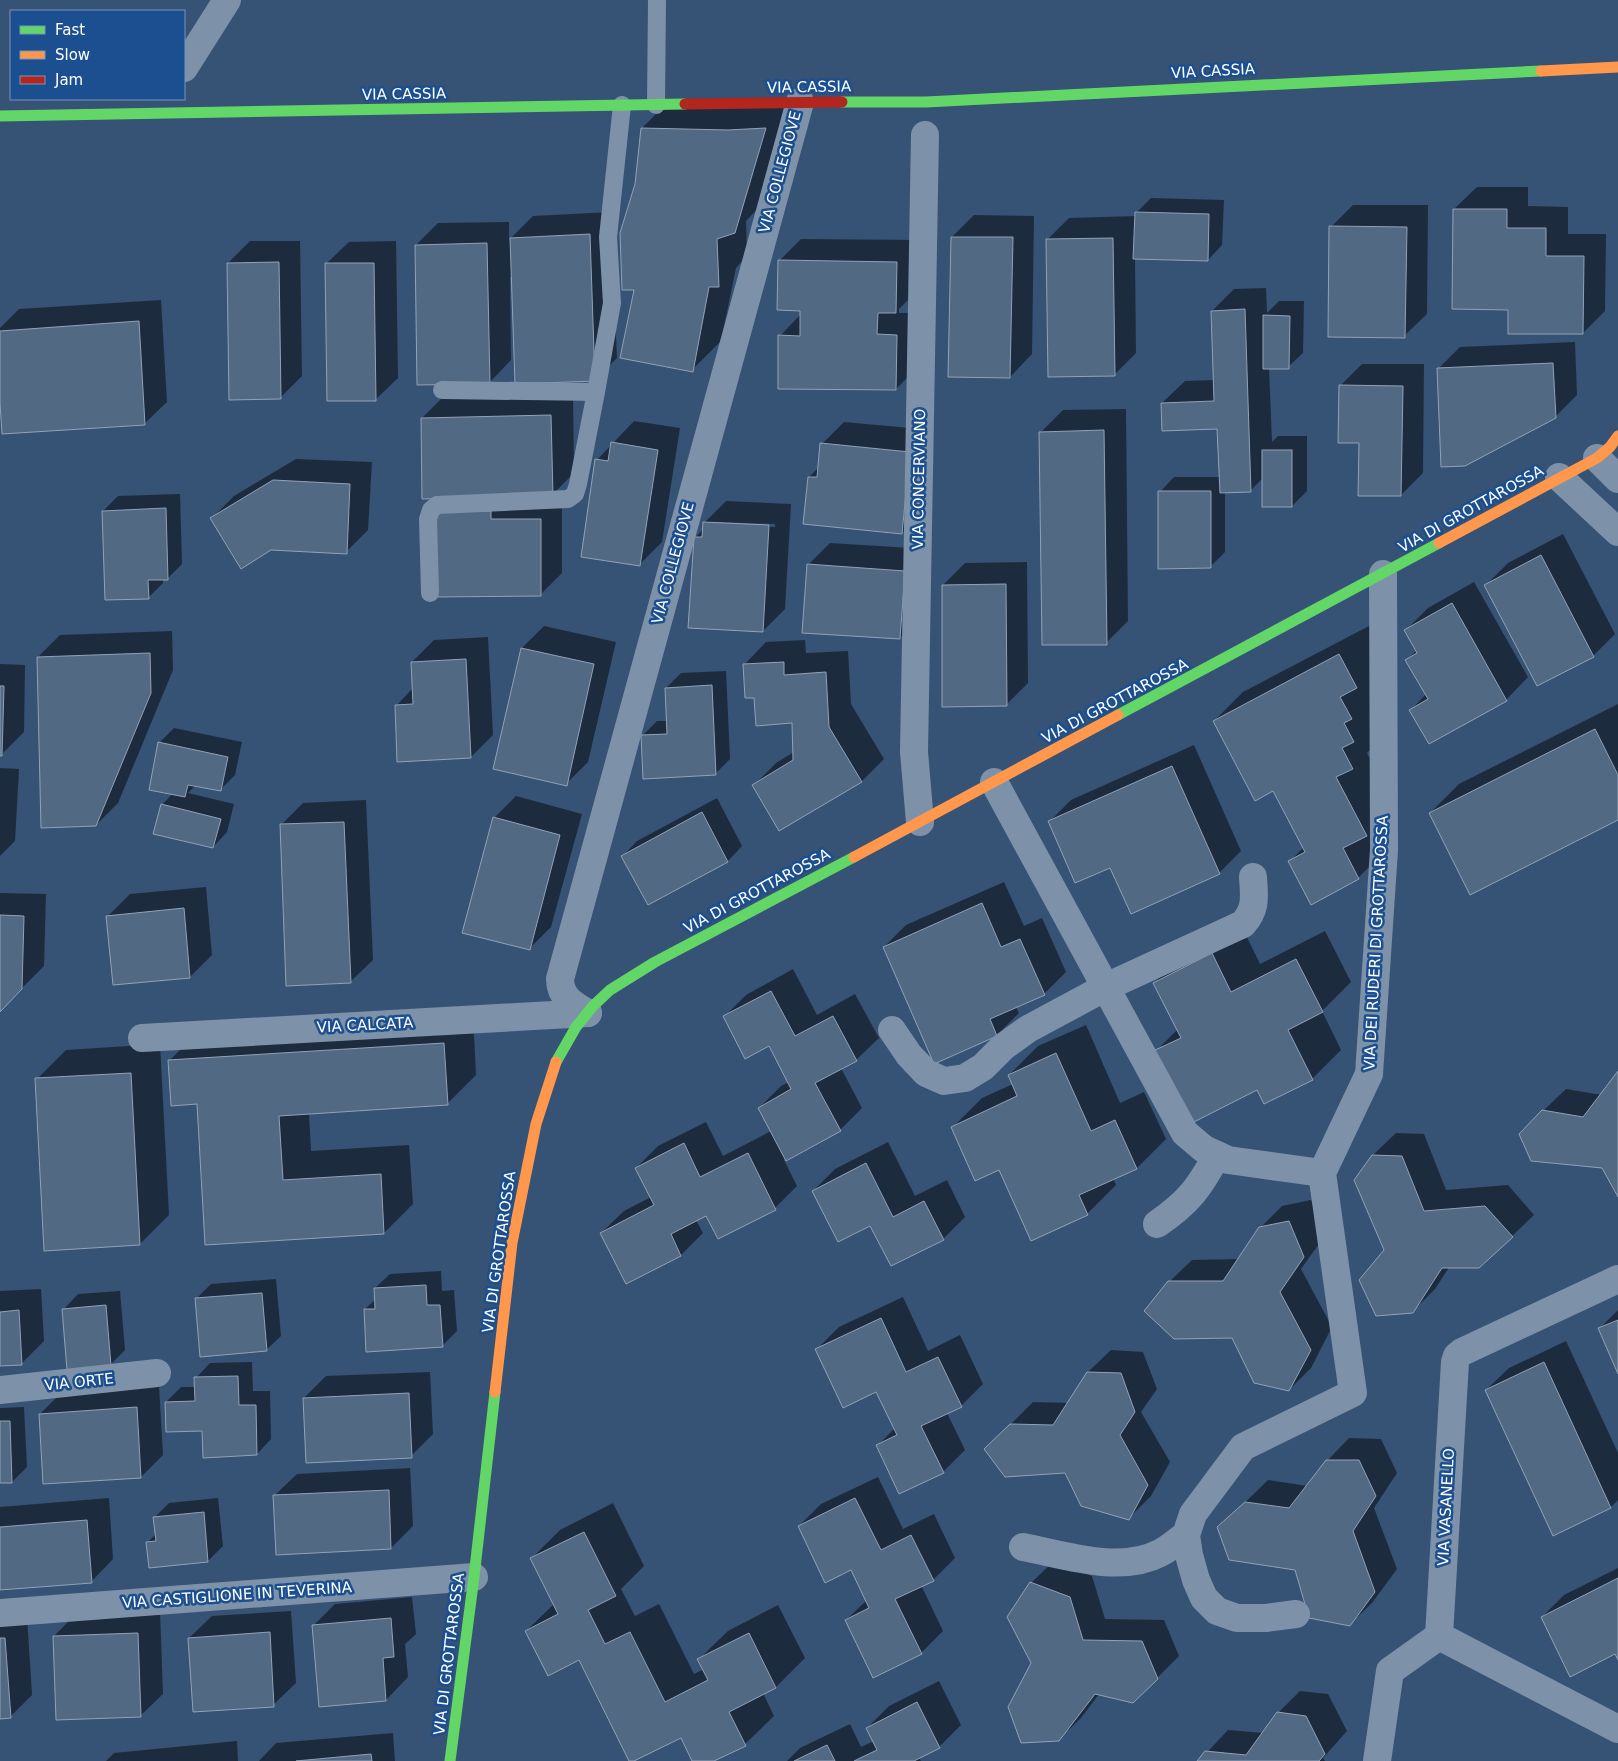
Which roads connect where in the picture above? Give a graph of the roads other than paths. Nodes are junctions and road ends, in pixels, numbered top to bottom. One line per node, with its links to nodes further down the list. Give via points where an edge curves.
1 (227, 0): 3 (street)
2 (657, 0): 7 (lane)
3 (185, 66)
4 (1618, 67): 5 (street, VIA CASSIA, via 926,102)
5 (800, 102): 7 (street, VIA CASSIA); 24 (street, VIA COLLEGIOVE, via 560,978 561,990 569,1002)
6 (622, 105): 7 (street, VIA CASSIA); 8 (street, VIA CASSIA); 12 (lane, via 608,237 612,303)
7 (656, 105)
8 (160, 106): 9 (street, VIA CASSIA)
9 (0, 116)
10 (925, 135): 21 (street, VIA CONCERVIANO, via 914,752)
11 (442, 390): 12 (lane)
12 (596, 392): 19 (lane, via 575,494 568,499 437,505 431,510 428,519)
13 (1618, 436): 14 (street, VIA DI GROTTAROSSA)
14 (1597, 458): 15 (street, VIA DI GROTTAROSSA); 16 (street)
15 (1559, 477): 17 (street); 18 (street, VIA DI GROTTAROSSA)
16 (1618, 479)
17 (1618, 532)
18 (1383, 574): 20 (street, VIA DI GROTTAROSSA); 28 (street, VIA DEI RUDERI DI GROTTAROSSA, via 1384,850 1369,1074)
19 (430, 593)
20 (994, 782): 21 (street, VIA DI GROTTAROSSA); 23 (street)
21 (920, 822): 24 (street, VIA DI GROTTAROSSA, via 654,962 610,990)
22 (1252, 877): 23 (street, via 1255,903 1243,924)
23 (1106, 987): 25 (street, via 1028,1029 1003,1047 984,1067 965,1078 944,1081 926,1073); 27 (street, via 1185,1133)
24 (588, 1013): 26 (street, VIA CALCATA); 35 (street, VIA DI GROTTAROSSA, via 555,1065 536,1124 519,1202)
25 (892, 1030)
26 (142, 1038)
27 (1217, 1155): 28 (street, via 1228,1160); 29 (street, via 1189,1199)
28 (1322, 1173): 33 (street, via 1353,1392 1243,1447)
29 (1157, 1224)
30 (1618, 1279): 38 (street, VIA VASANELLO, via 1457,1356)
31 (157, 1373): 32 (street, VIA ORTE)
32 (0, 1390)
33 (1189, 1524): 34 (street, via 1160,1553 1134,1562 1112,1564); 37 (street, via 1189,1555 1196,1580 1204,1598 1217,1611 1237,1618)
34 (1023, 1547)
35 (474, 1577): 36 (street, VIA CASTIGLIONE IN TEVERINA); 40 (street, VIA DI GROTTAROSSA)
36 (0, 1613)
37 (1296, 1614)
38 (1439, 1636): 39 (street); 41 (street, via 1390,1671)
39 (1618, 1729)
40 (450, 1761)
41 (1377, 1761)

